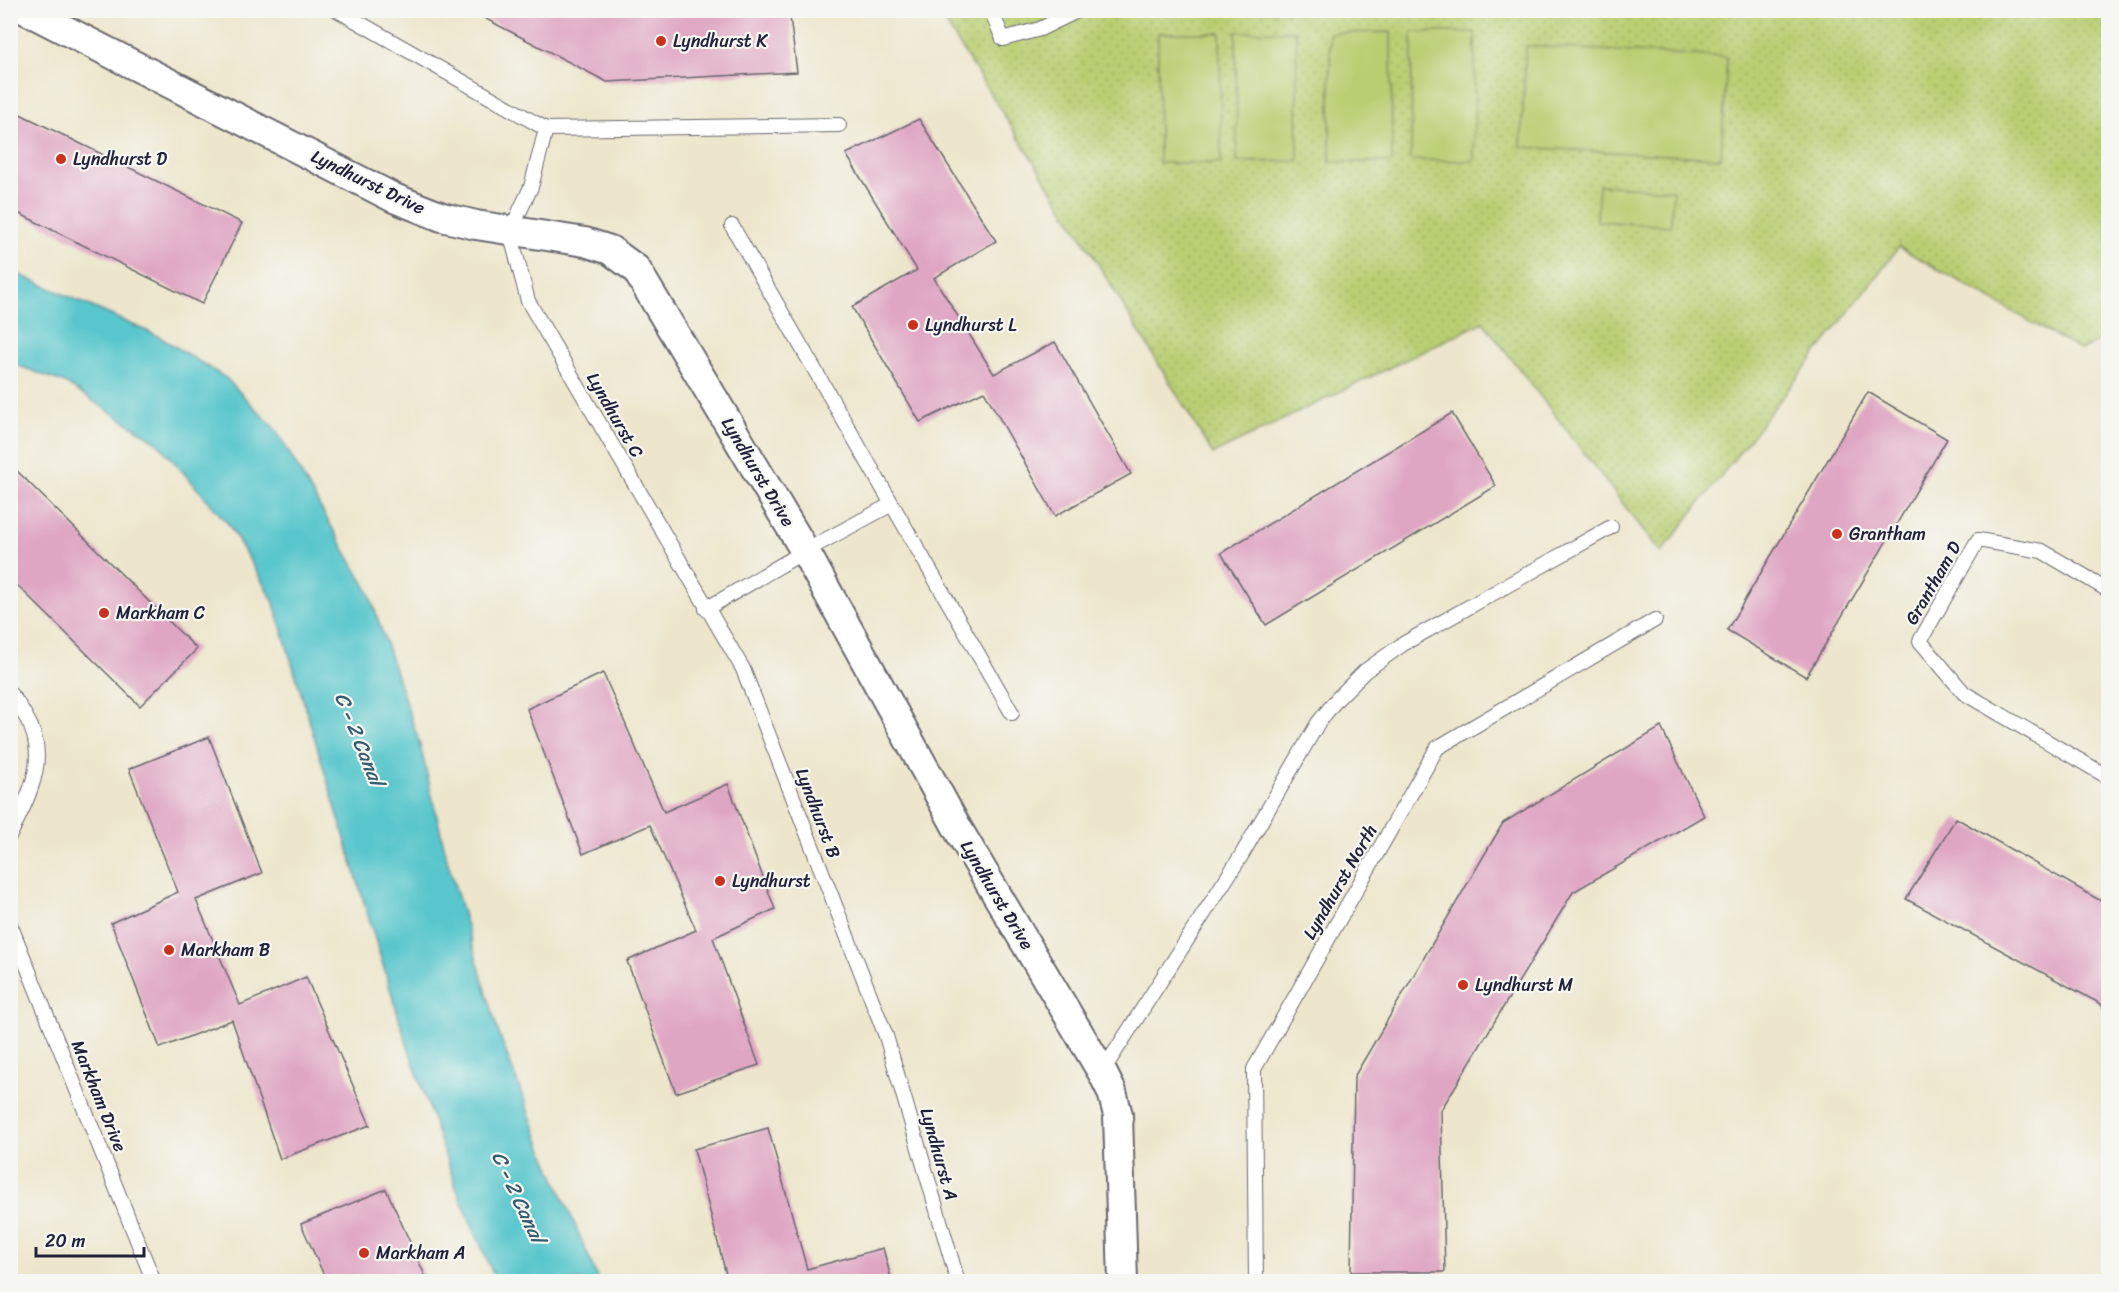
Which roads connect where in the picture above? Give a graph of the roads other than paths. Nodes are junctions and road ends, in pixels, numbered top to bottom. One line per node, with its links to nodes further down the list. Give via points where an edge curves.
1 (26, 10): 8 (street, Lyndhurst Drive, via 394,198 442,217)
2 (337, 10): 6 (lane)
3 (991, 10): 4 (lane, via 1003,39)
4 (1079, 10)
5 (839, 125): 6 (lane)
6 (546, 129): 8 (lane, via 531,187)
7 (732, 226): 9 (lane)
8 (510, 232): 11 (street, Lyndhurst Drive, via 585,242 610,250 636,269); 13 (lane, Lyndhurst C, via 528,301)
9 (892, 504): 11 (lane); 16 (lane)
10 (1611, 527): 21 (lane, via 1403,644 1365,671 1337,699 1318,723 1241,855)
11 (805, 551): 13 (lane); 21 (street, Lyndhurst Drive, via 959,831)
12 (2109, 590): 17 (lane, Grantham D, via 2042,551 1978,540 1920,641 1964,693)
13 (706, 609): 20 (lane, Lyndhurst B, via 743,669)
14 (1655, 620): 25 (lane, Lyndhurst North, via 1437,748 1254,1069)
15 (10, 694): 18 (lane, via 34,730 38,758 34,781)
16 (1012, 713)
17 (2109, 777)
18 (10, 835)
19 (10, 924): 22 (lane, Markham Drive)
20 (886, 1036): 23 (lane, Lyndhurst A)
21 (1102, 1072): 24 (street, Lyndhurst Drive, via 1118,1114)
22 (154, 1281)
23 (958, 1281)
24 (1123, 1281)
25 (1256, 1281)

